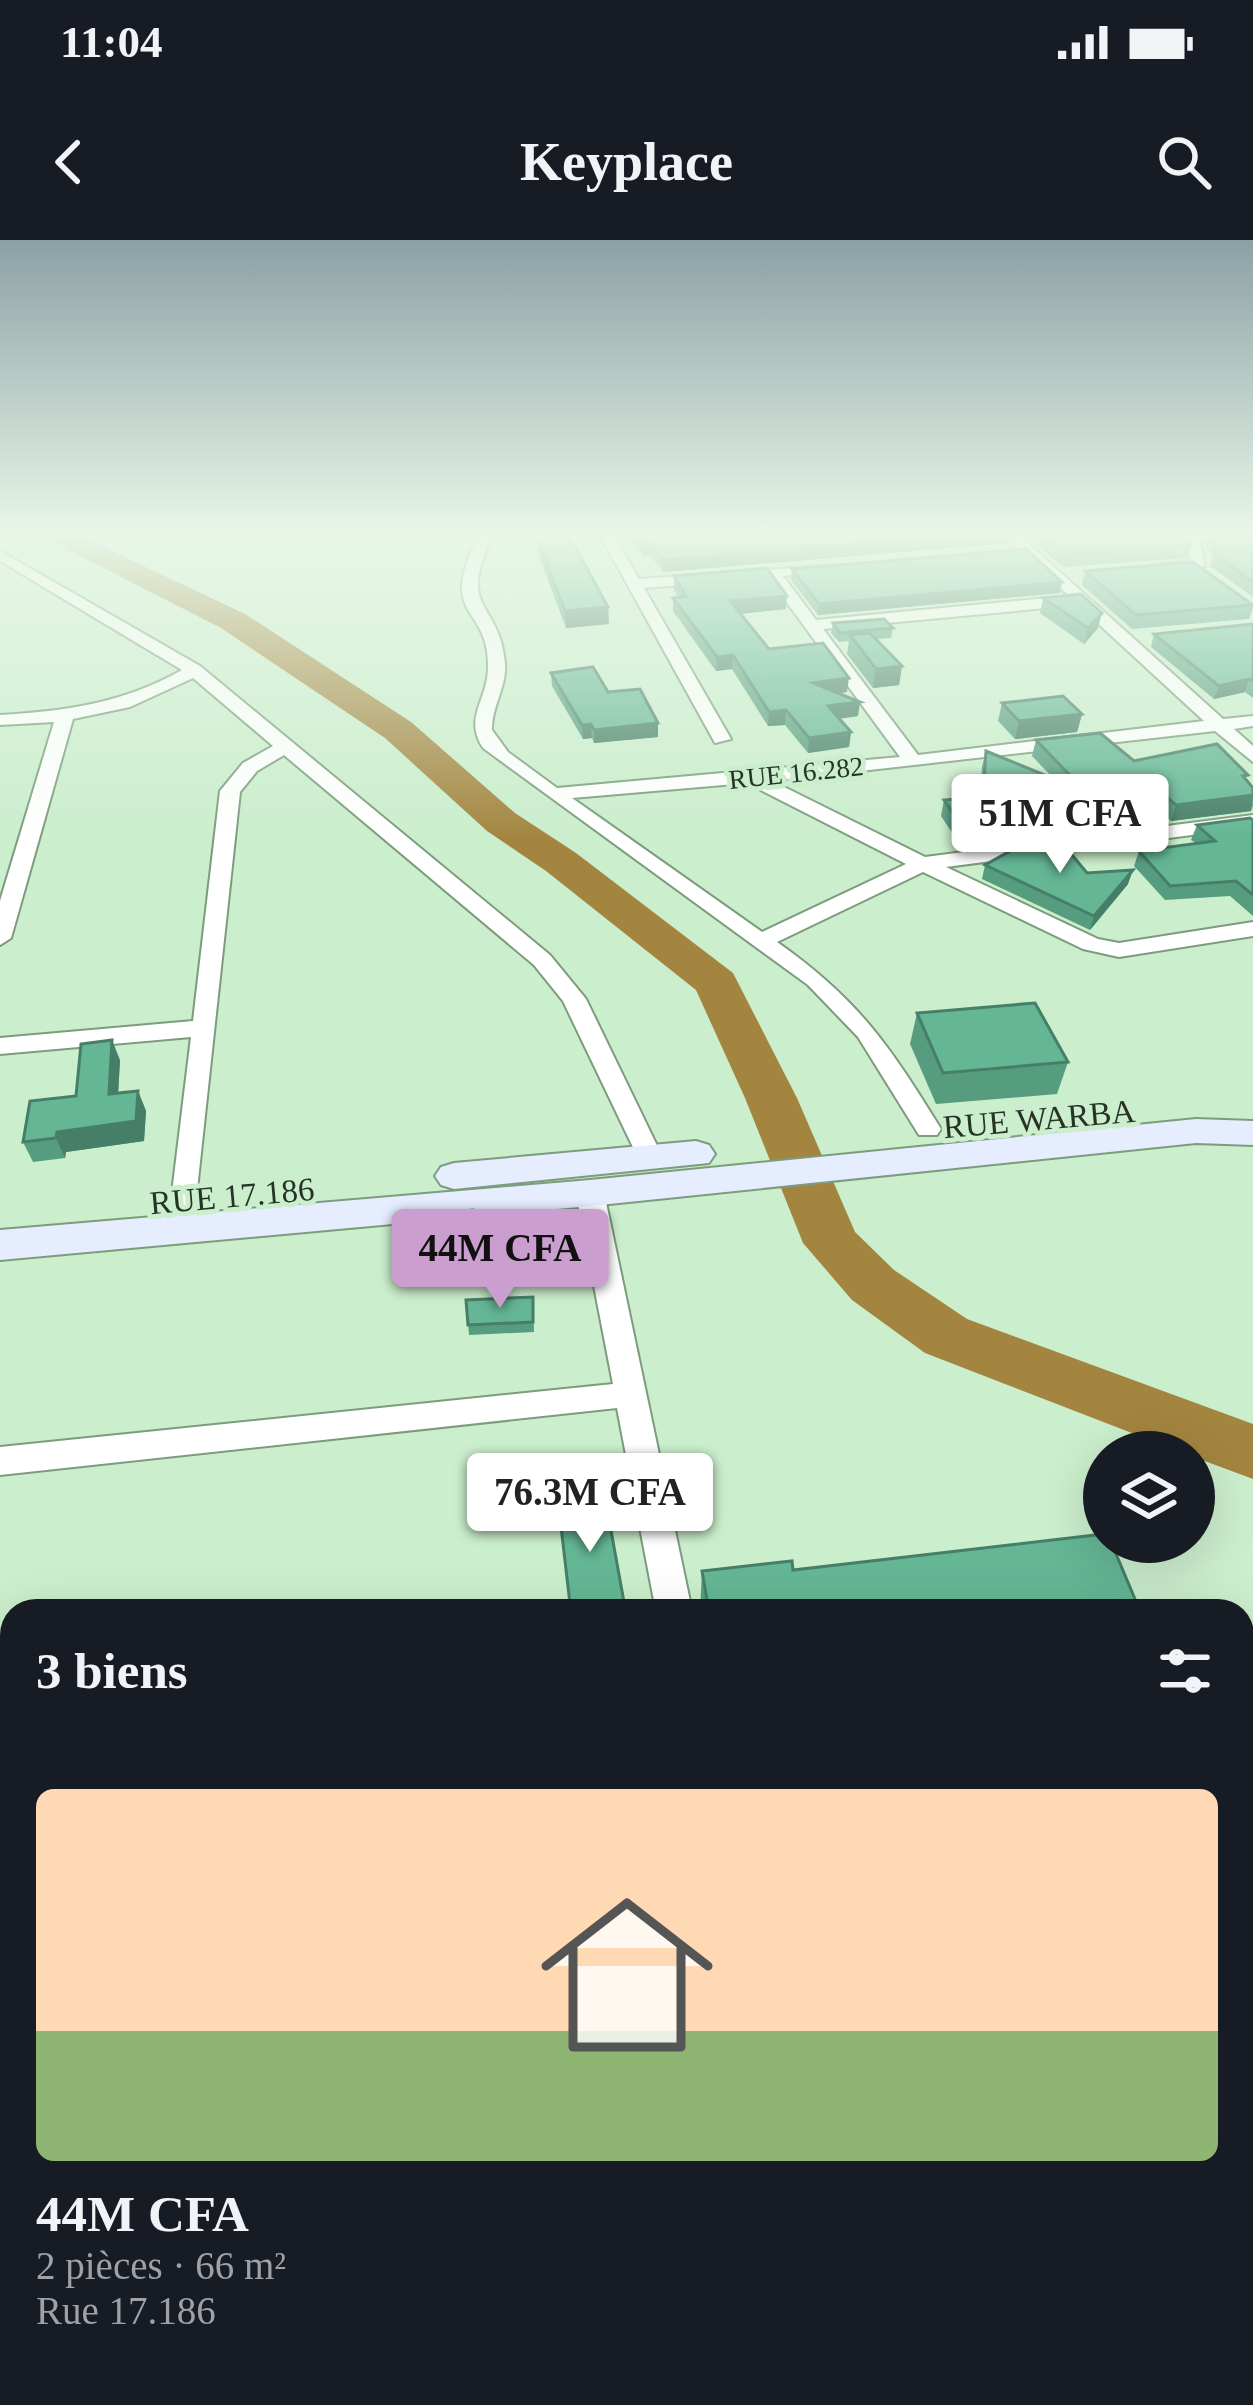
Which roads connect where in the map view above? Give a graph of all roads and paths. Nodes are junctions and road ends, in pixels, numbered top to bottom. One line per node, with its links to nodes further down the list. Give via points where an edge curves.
1 (137, 638): 7 (street)
2 (485, 638): 17 (street, via 497,664 482,729 499,754)
3 (664, 638): 12 (street)
4 (820, 638): 15 (street)
5 (1139, 638): 6 (street)
6 (1129, 639): 11 (street)
7 (194, 670): 8 (street, via 136,703); 13 (street)
8 (65, 717): 9 (street); 21 (street)
9 (0, 720)
10 (1253, 721): 11 (street, RUE 16.282)
11 (1220, 724): 14 (street); 15 (street, RUE 16.282)
12 (722, 739)
13 (288, 745): 23 (street, via 250,767 230,791); 29 (street, via 542,960 574,999)
14 (1253, 755)
15 (913, 761): 16 (street, RUE 16.282)
16 (752, 778): 17 (street, RUE 16.282); 19 (street)
17 (553, 794): 22 (street)
18 (1253, 821): 19 (street)
19 (923, 864): 20 (street, via 1090,944 1119,950); 22 (street)
20 (1253, 929)
21 (0, 938)
22 (763, 940): 26 (street, via 867,1031)
23 (203, 1028): 24 (street); 32 (street)
24 (0, 1046)
25 (1253, 1108): 26 (main road, RUE WARBA)
26 (928, 1129): 28 (main road, RUE WARBA)
27 (1253, 1133): 28 (main road)
28 (830, 1154): 30 (main road)
29 (650, 1158): 30 (main road, RUE 17.186); 32 (main road, RUE 17.186)
30 (754, 1163): 31 (main road)
31 (590, 1193): 34 (main road); 35 (street)
32 (185, 1201): 33 (main road, RUE 17.186)
33 (0, 1217)
34 (0, 1245)
35 (634, 1394): 36 (street); 37 (street)
36 (0, 1461)
37 (672, 1599)

